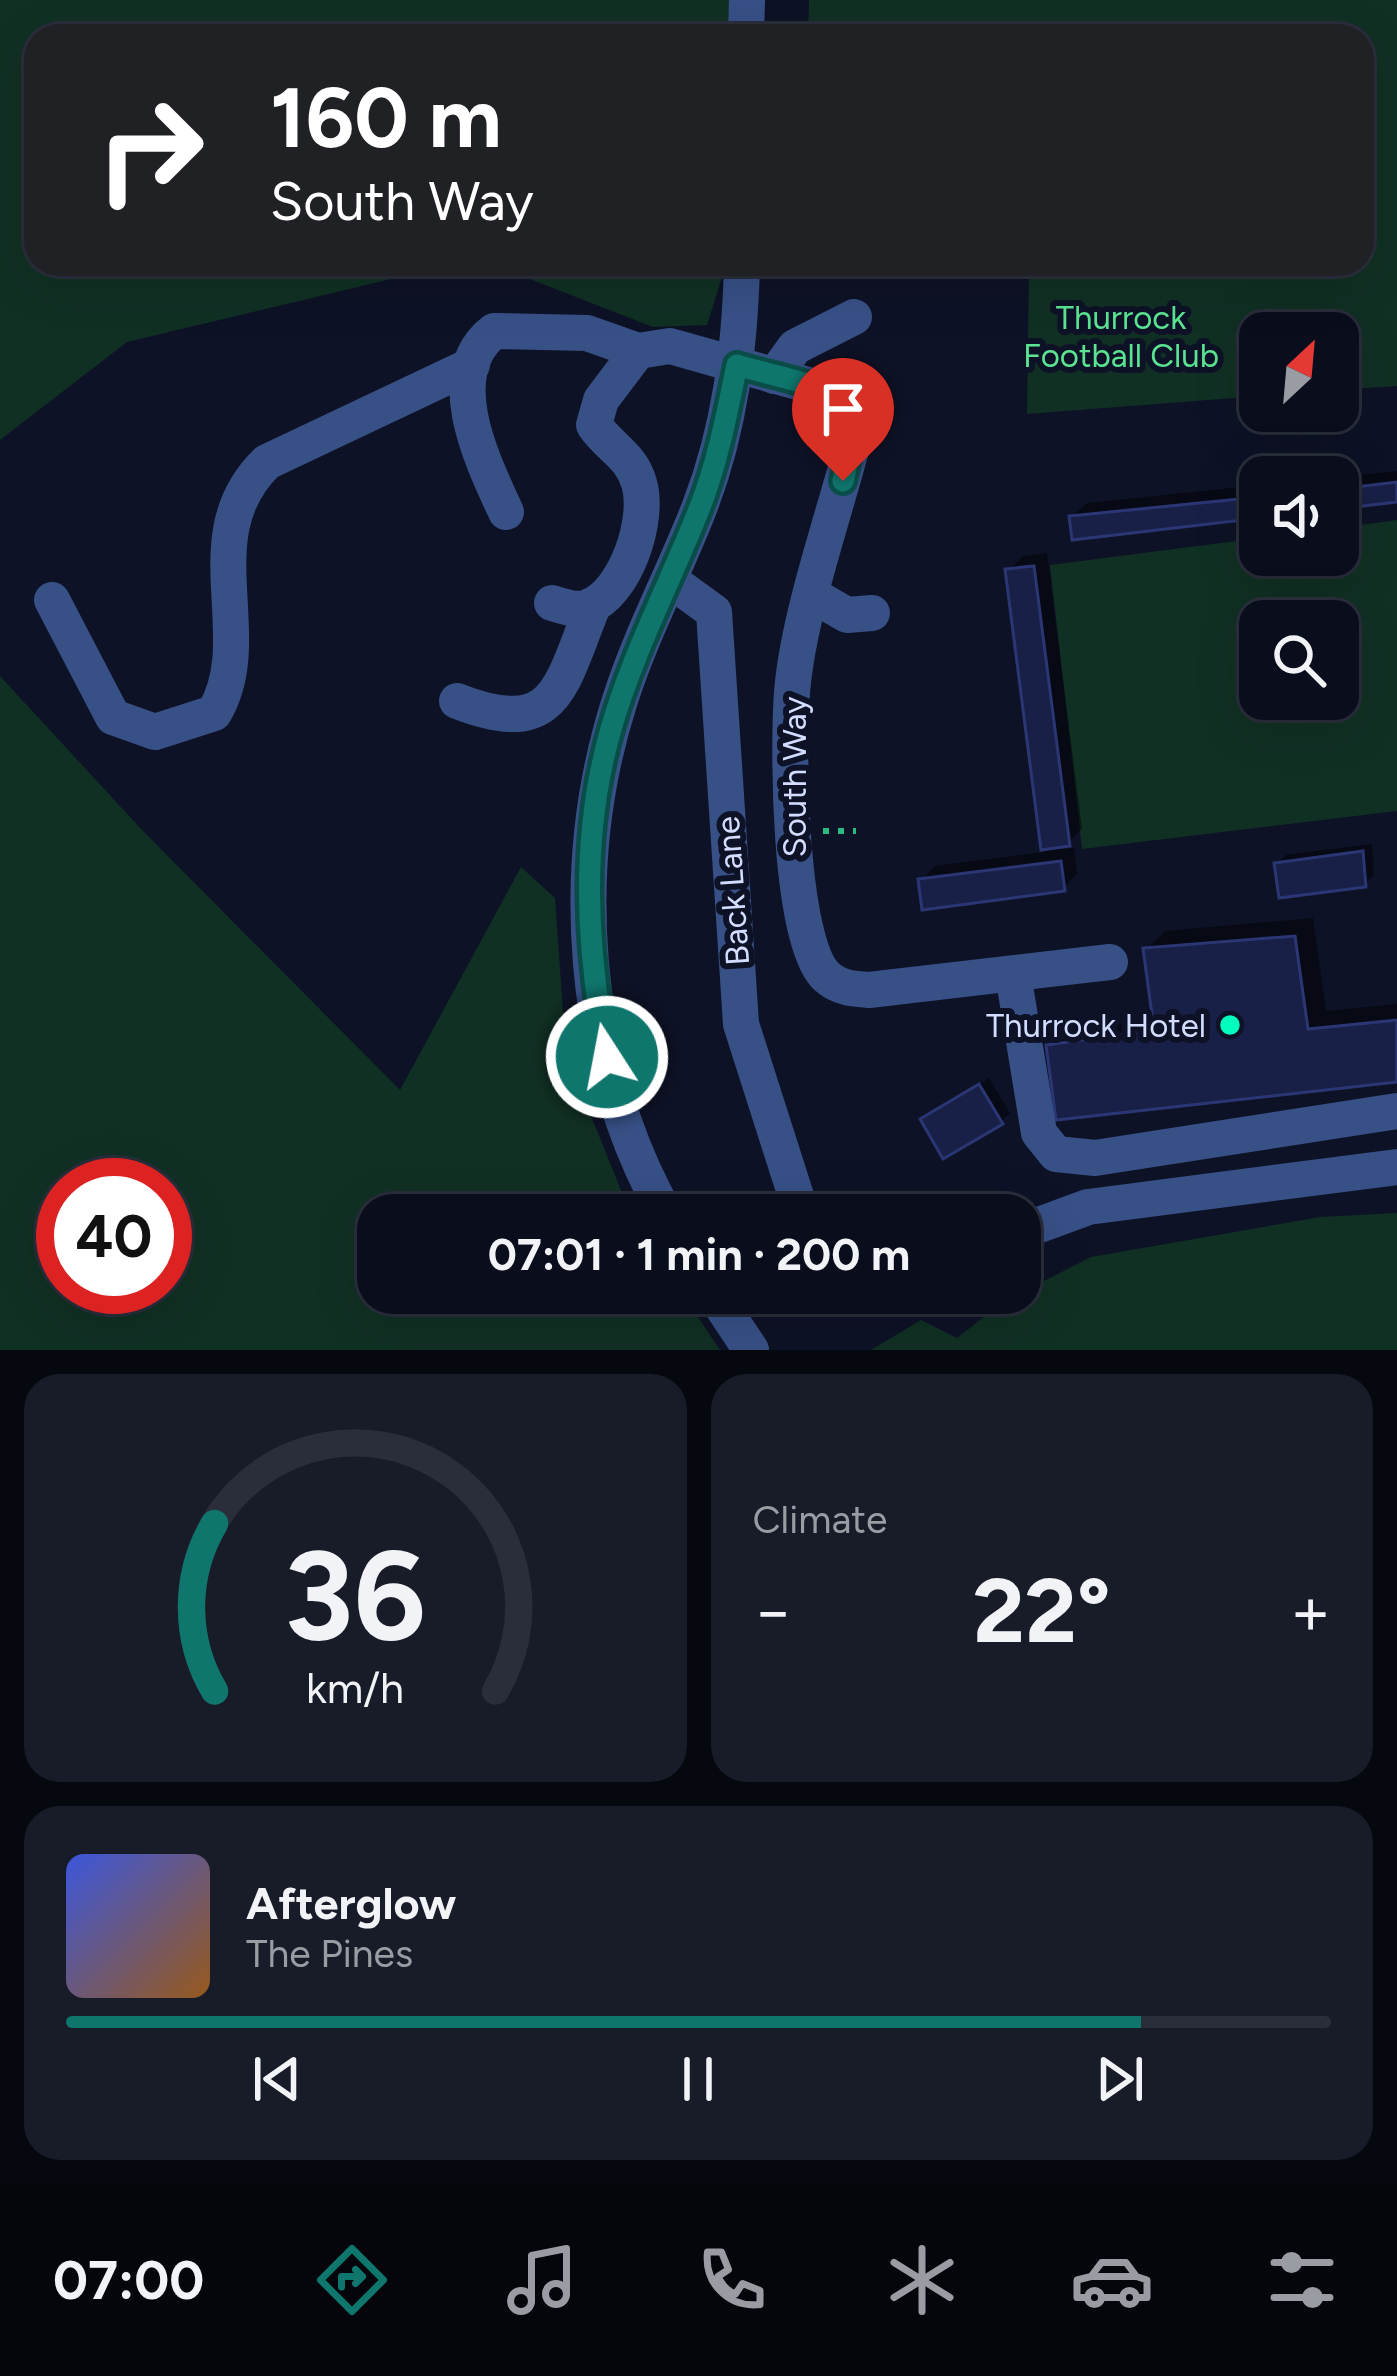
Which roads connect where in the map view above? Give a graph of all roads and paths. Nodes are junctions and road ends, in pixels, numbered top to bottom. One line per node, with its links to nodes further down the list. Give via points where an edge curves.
1 (741, 276): 5 (street)
2 (854, 317): 6 (street, via 795,347)
3 (638, 351): 4 (street, South Way, via 587,333 494,331); 5 (street, South Way, via 670,346); 12 (street, via 601,400 594,425 628,457 641,486 640,530)
4 (472, 364): 7 (street, via 475,437); 10 (street, via 267,462 246,482 227,552 227,677 214,712 154,732 113,717)
5 (737, 365): 6 (street, South Way); 8 (street, via 716,461)
6 (774, 376): 9 (street, South Way, via 819,388 848,415 853,442)
7 (506, 512)
8 (670, 580): 19 (street, via 609,735 588,892 607,1057); 20 (street, Back Lane, via 714,612 741,1024)
9 (814, 596): 13 (street, via 848,615); 16 (street, South Way, via 793,682 793,865 818,965 845,988 869,990)
10 (52, 600)
11 (551, 603): 12 (street)
12 (593, 606): 14 (street, via 547,704 499,717)
13 (872, 613)
14 (457, 701)
15 (1110, 962): 16 (street, South Way)
16 (1013, 974): 17 (street, via 1039,1133 1056,1154 1095,1158)
17 (1397, 1111)
18 (1397, 1167): 21 (street, via 1088,1207)
19 (657, 1194)
20 (795, 1194)
21 (1041, 1224)
22 (727, 1314): 23 (street)
23 (751, 1350)

